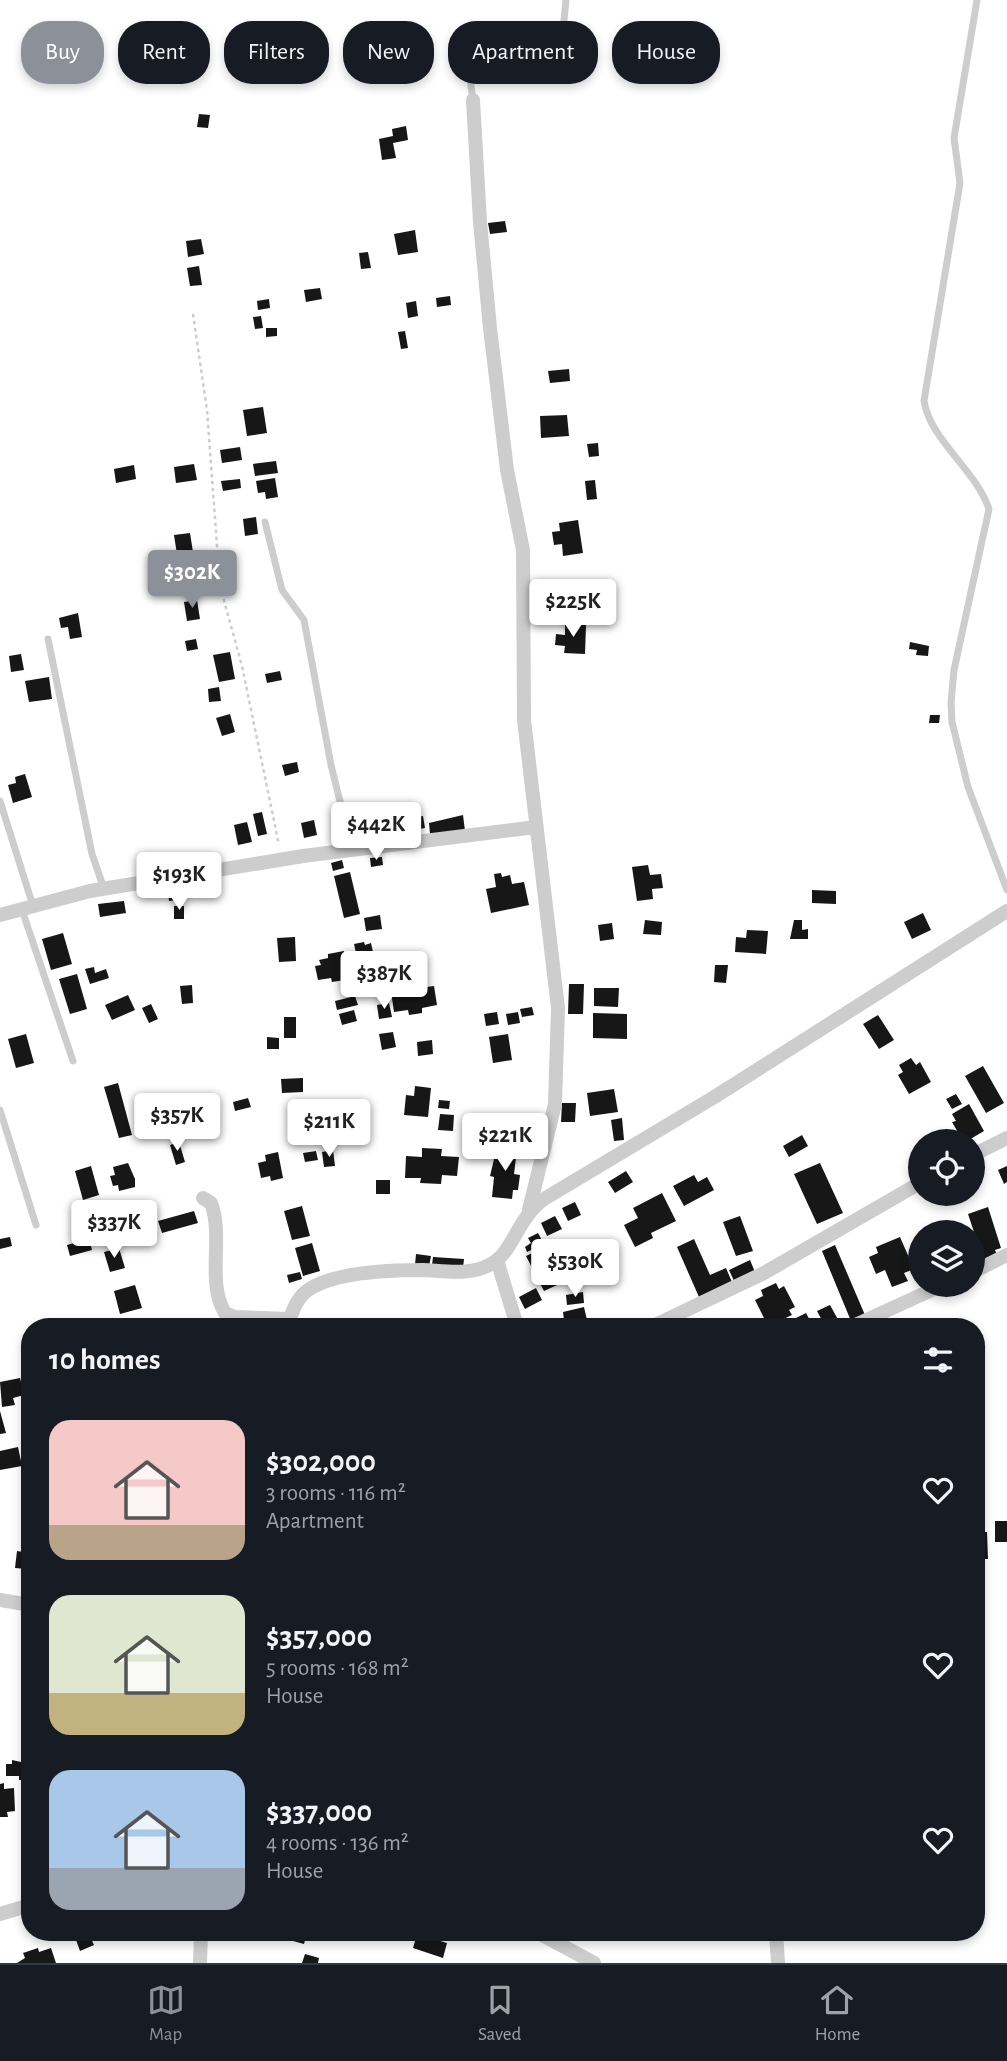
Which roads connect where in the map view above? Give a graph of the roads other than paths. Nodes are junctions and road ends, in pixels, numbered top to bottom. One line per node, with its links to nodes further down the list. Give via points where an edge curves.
1 (566, 0): 3 (lane, via 562,41 552,50 474,55 469,72)
2 (977, 0): 10 (lane, via 954,138 960,183 924,401 989,509 951,703 968,787)
3 (473, 100): 7 (street, via 493,353 507,470 523,550 524,720)
4 (265, 522): 8 (lane, via 282,590 304,620)
5 (48, 639): 9 (lane, via 92,855)
6 (0, 801): 11 (lane)
7 (536, 827): 8 (street); 20 (street, via 558,1042 555,1104)
8 (352, 850): 9 (street)
9 (104, 889): 11 (street)
10 (1007, 890)
11 (28, 907): 13 (street); 14 (lane)
12 (1007, 911): 20 (street)
13 (0, 915)
14 (73, 1061)
15 (0, 1110): 21 (lane)
16 (1007, 1138): 17 (street)
17 (985, 1149)
18 (908, 1191): 29 (street, via 764,1273)
19 (203, 1198): 26 (street, via 211,1202 215,1216 218,1297 225,1313)
20 (529, 1210): 23 (street)
21 (36, 1226)
22 (1007, 1255): 24 (street)
23 (497, 1260): 27 (street, via 475,1271 386,1271 328,1282 307,1290); 28 (street)
24 (985, 1266)
25 (917, 1297): 30 (street)
26 (243, 1318)
27 (290, 1318)
28 (515, 1318)
29 (670, 1318)
30 (871, 1318)
31 (0, 1600): 32 (street)
32 (21, 1604)
33 (21, 1908): 34 (street)
34 (0, 1914)
35 (201, 1941): 38 (street)
36 (554, 1941): 39 (street)
37 (777, 1941): 40 (street)
38 (200, 1963)
39 (594, 1963)
40 (778, 1963)

